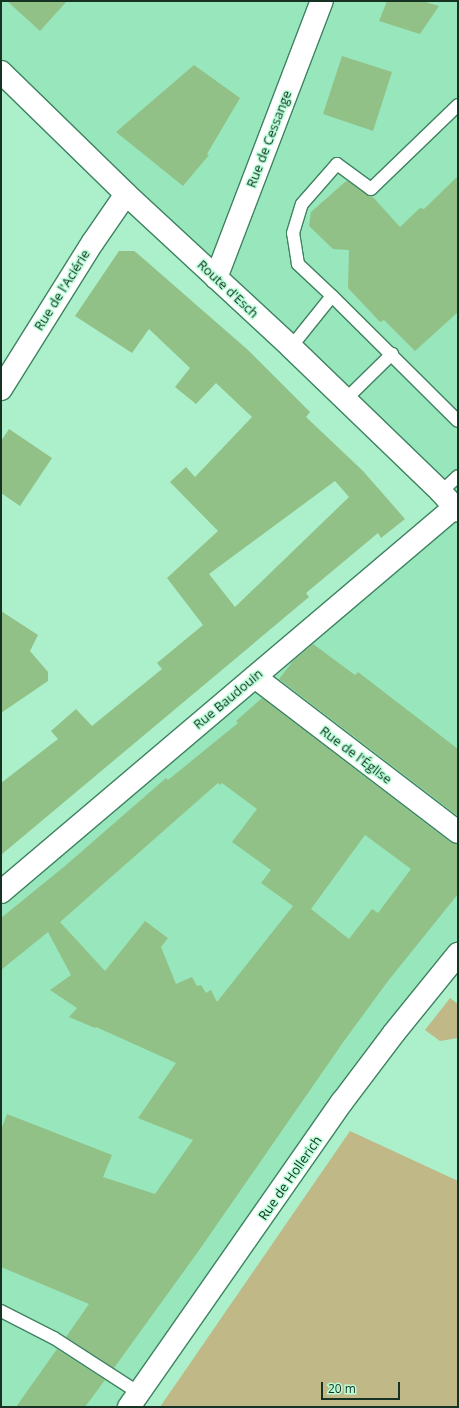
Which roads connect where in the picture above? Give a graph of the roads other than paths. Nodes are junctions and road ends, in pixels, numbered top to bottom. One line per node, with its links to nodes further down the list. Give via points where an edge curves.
1 (322, 1): 5 (main road, Rue de Cessange)
2 (1, 72): 4 (main road, Route d'Esch)
3 (458, 105): 6 (lane, via 371,188 337,164 302,204 293,233 298,264)
4 (126, 194): 5 (main road, Route d'Esch); 9 (main road, Rue de l'Aciérie)
5 (216, 278): 7 (main road, Route d'Esch)
6 (332, 296): 7 (lane); 8 (lane)
7 (291, 347): 10 (main road, Route d'Esch)
8 (392, 354): 10 (lane); 11 (lane)
9 (1, 389)
10 (345, 400): 13 (main road, Route d'Esch)
11 (458, 421)
12 (458, 476): 13 (lane)
13 (454, 506): 14 (main road, Rue Baudouin)
14 (255, 677): 15 (main road, Rue de l'Église); 16 (main road, Rue Baudouin)
15 (458, 832)
16 (1, 892)
17 (458, 954): 19 (main road, Rue de Hollerich, via 342,1102)
18 (1, 1311): 19 (lane, via 54,1338)
19 (134, 1400)

